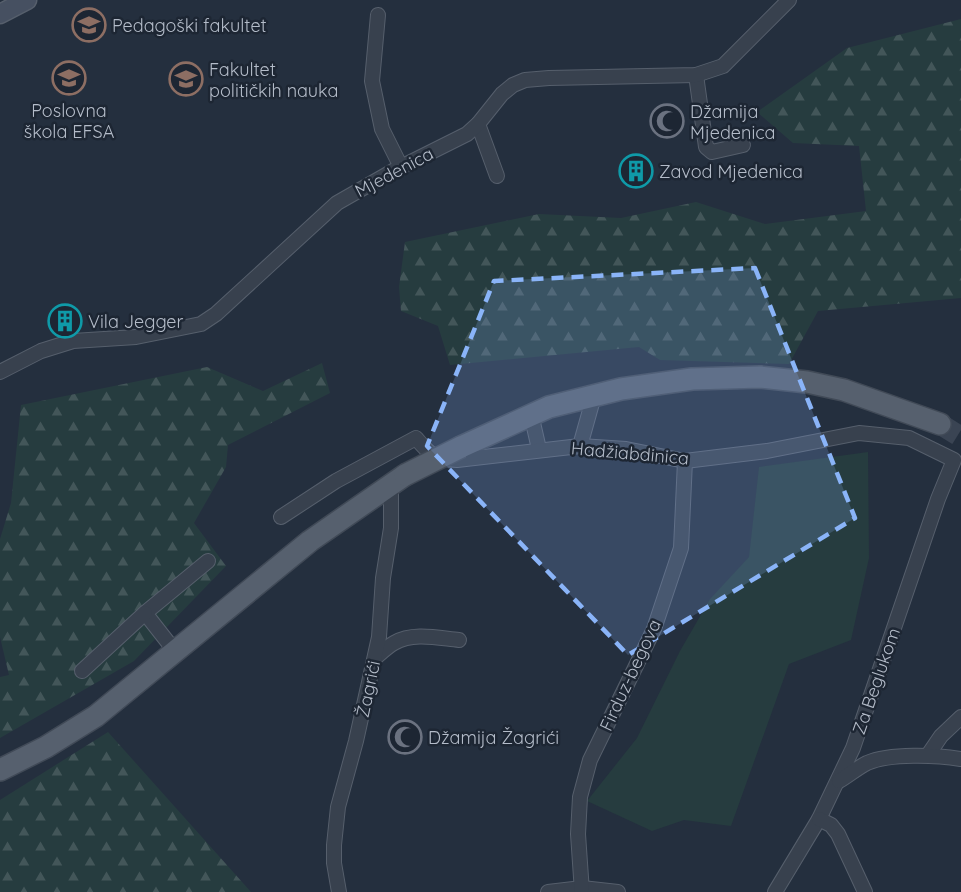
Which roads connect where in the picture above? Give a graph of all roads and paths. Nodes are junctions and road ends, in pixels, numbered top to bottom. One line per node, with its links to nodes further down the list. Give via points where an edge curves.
1 (27, 0): 3 (main road)
2 (789, 0): 5 (street, Mjedenica, via 723,66)
3 (0, 14)
4 (378, 15): 8 (street, via 372,81 382,129)
5 (696, 75): 6 (street, Mjedenica, via 525,80 502,94); 7 (street, via 706,147 712,152)
6 (478, 124): 8 (street, Mjedenica, via 467,134); 9 (street)
7 (743, 145)
8 (401, 167): 10 (street, Mjedenica, via 337,203 201,324 136,337 73,341 40,351)
9 (497, 176)
10 (0, 372)
11 (594, 396): 12 (main road); 13 (main road, via 692,379 760,377 844,390); 14 (street)
12 (531, 414): 15 (street); 18 (main road, bridge)
13 (940, 424)
14 (580, 446): 15 (street, Hadžiabdinica); 17 (street, Hadžiabdinica, via 626,449)
15 (539, 449): 19 (street, Hadžiabdinica, via 440,459 416,438 336,481)
16 (954, 460): 17 (street, Hadžiabdinica, via 909,438 859,433 767,451); 30 (street, Za Beglukom)
17 (685, 461): 32 (street, Firduz-begova, via 681,548 654,629 590,760 580,796)
18 (396, 480): 23 (main road, via 310,541); 24 (street, Žagrići, via 391,490 391,528)
19 (281, 517)
20 (208, 561): 21 (street)
21 (146, 614): 23 (street); 25 (street)
22 (459, 640): 24 (street, via 406,638)
23 (174, 650): 29 (main road, via 96,716)
24 (375, 658): 33 (street, Žagrići, via 338,807 334,863)
25 (82, 671)
26 (961, 717): 27 (street)
27 (927, 755): 28 (street); 30 (street, via 867,763)
28 (961, 759)
29 (0, 770)
30 (838, 782): 31 (street, Za Beglukom)
31 (819, 819): 36 (street, Za Beglukom); 37 (street, via 838,834)
32 (582, 890): 34 (street); 35 (street)
33 (339, 892)
34 (548, 892)
35 (618, 892)
36 (776, 892)
37 (865, 892)

